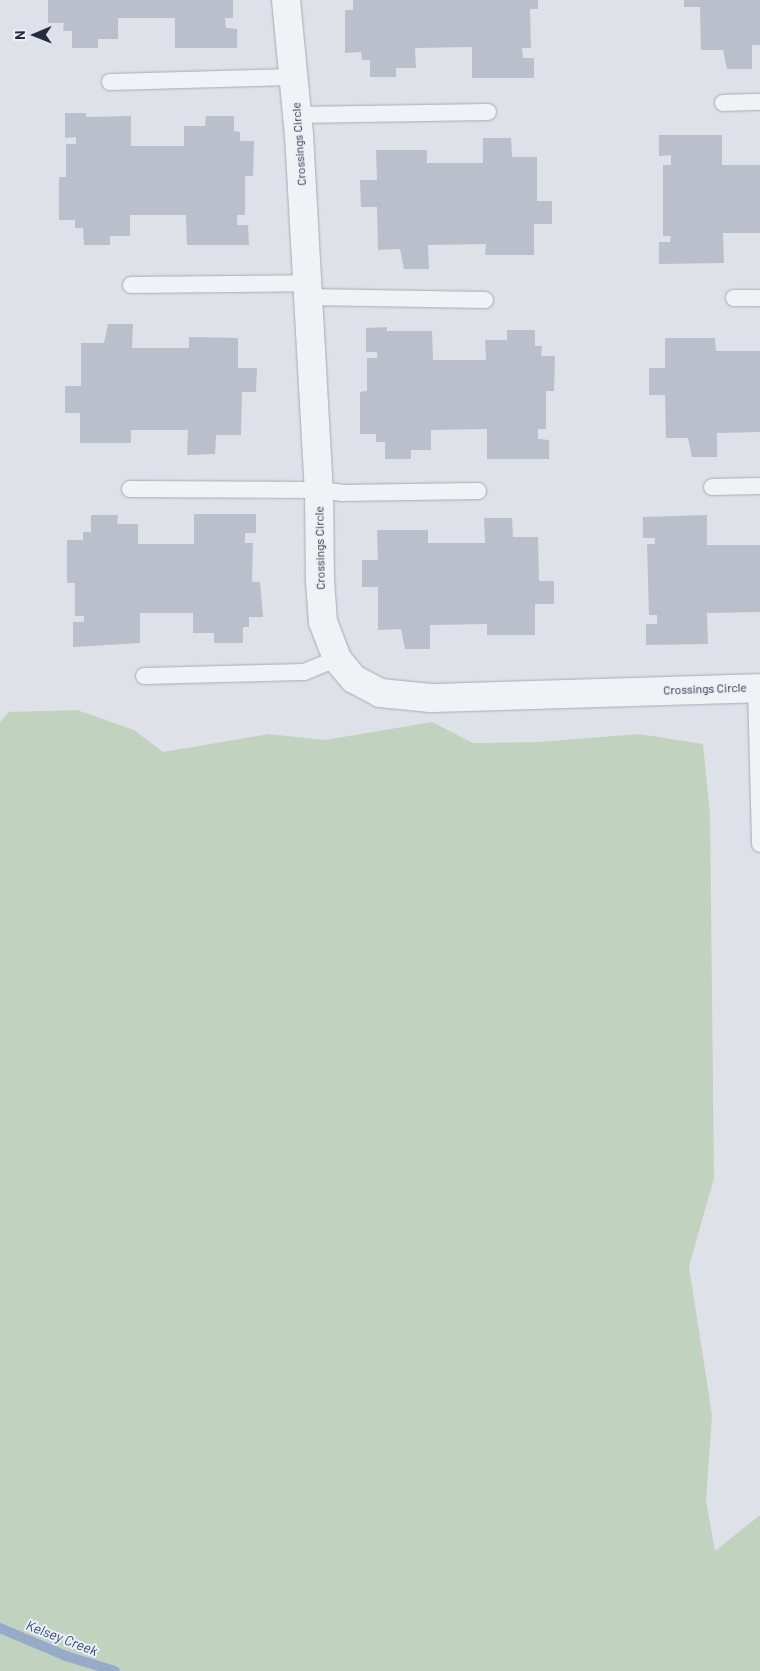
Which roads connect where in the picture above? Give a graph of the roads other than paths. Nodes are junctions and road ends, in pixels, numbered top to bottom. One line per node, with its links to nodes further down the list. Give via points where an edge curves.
1 (286, 0): 2 (street, Crossings Circle)
2 (293, 77): 3 (lane); 7 (street, Crossings Circle)
3 (110, 82)
4 (760, 102): 5 (lane)
5 (723, 103)
6 (488, 112): 7 (lane)
7 (297, 114): 9 (street, Crossings Circle)
8 (131, 286): 9 (lane)
9 (308, 290): 12 (lane); 16 (street, Crossings Circle)
10 (734, 298): 11 (lane)
11 (760, 298)
12 (485, 300)
13 (760, 486): 14 (lane)
14 (712, 487)
15 (130, 489): 16 (lane)
16 (319, 490): 17 (lane, via 342,493); 18 (street, Crossings Circle, via 323,622)
17 (478, 491)
18 (337, 659): 19 (lane, via 304,672); 20 (street, Crossings Circle, via 354,679 380,693 431,698)
19 (144, 676)
20 (758, 688): 21 (lane)
21 (760, 844)

